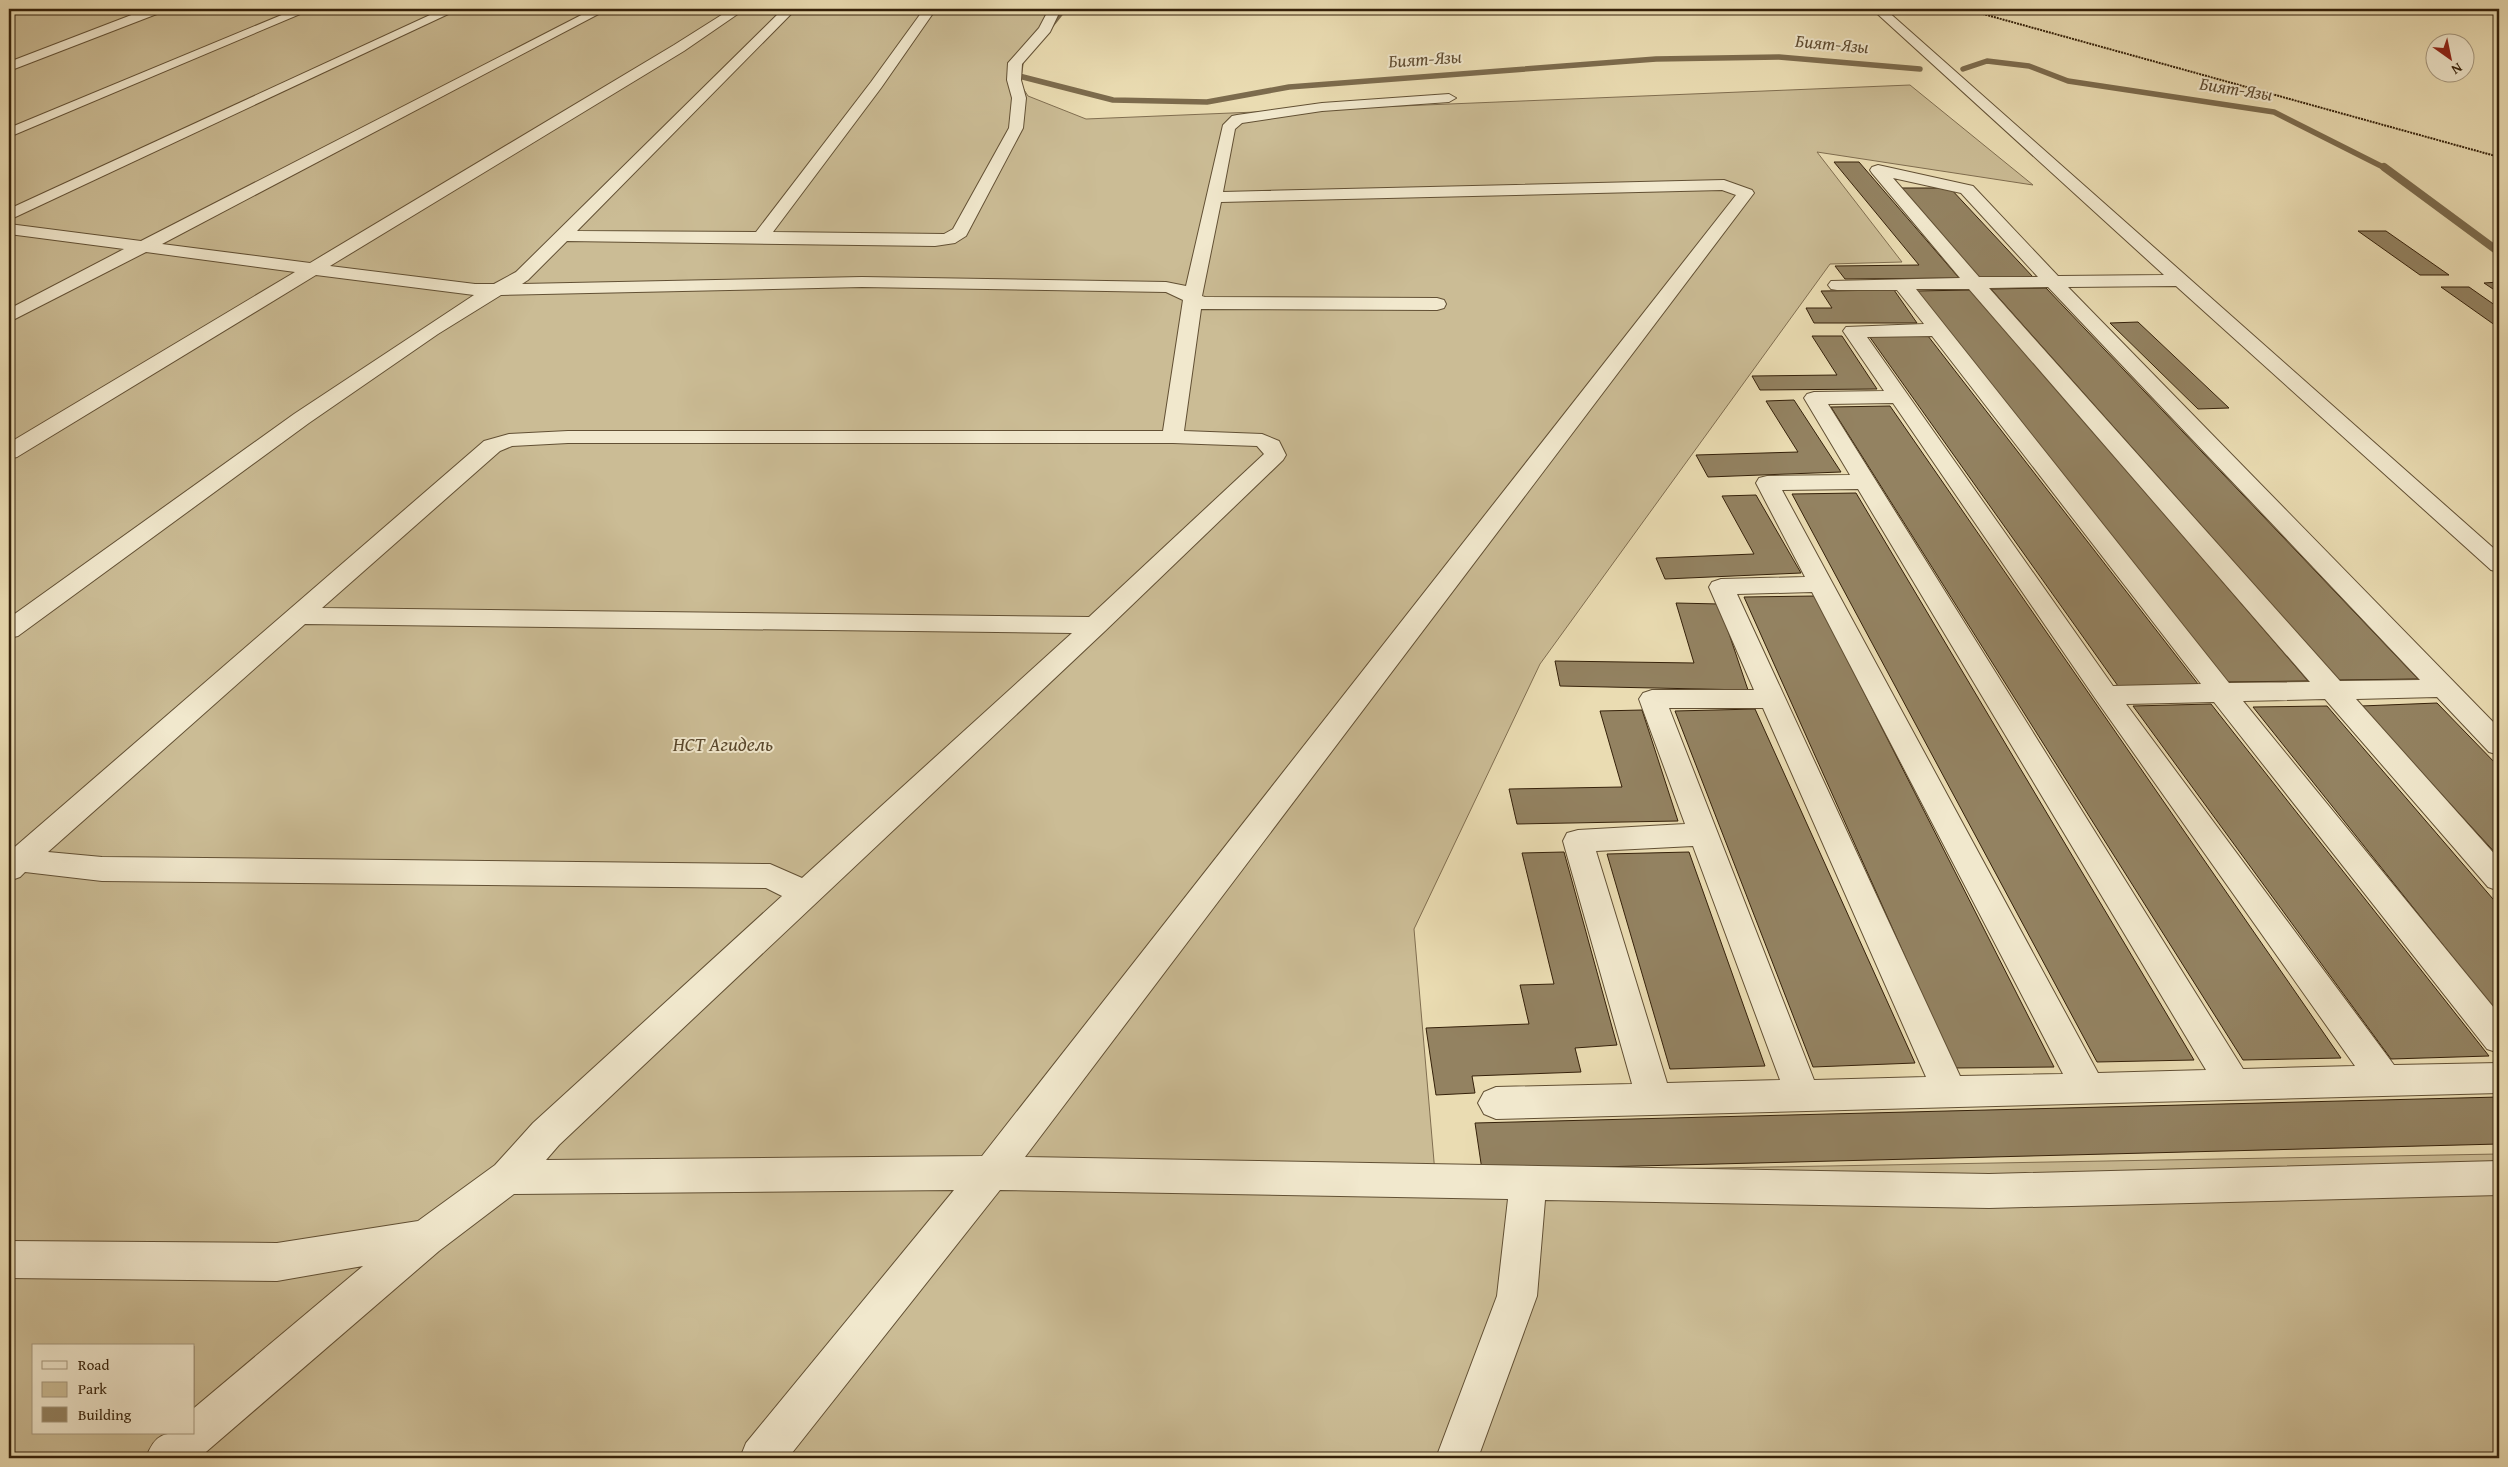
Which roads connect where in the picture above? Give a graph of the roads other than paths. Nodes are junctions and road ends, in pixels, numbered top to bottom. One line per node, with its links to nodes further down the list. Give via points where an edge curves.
1 (158, 9): 10 (street)
2 (306, 9): 12 (street)
3 (453, 9): 14 (street)
4 (602, 9): 18 (street)
5 (739, 9): 19 (street)
6 (790, 9): 16 (street)
7 (930, 9): 17 (street)
8 (1055, 9): 17 (street, via 1045,29 1015,63 1014,80 1019,98 1016,128 960,232 949,239 935,240)
9 (1878, 9): 20 (street)
10 (9, 67)
11 (1449, 98): 13 (street, via 1322,106 1237,119 1228,128)
12 (9, 133)
13 (1214, 197): 26 (street); 58 (street, via 1724,184 1746,193)
14 (9, 215)
15 (9, 228): 18 (street)
16 (563, 236): 17 (street); 25 (street, via 522,276)
17 (761, 237)
18 (142, 246): 19 (street); 28 (street)
19 (312, 269): 25 (street); 32 (street)
20 (2181, 280): 21 (street); 34 (street)
21 (2052, 282): 22 (street); 22 (street, via 1967,189 1878,170); 39 (street)
22 (1974, 283): 23 (street); 40 (street)
23 (1902, 284): 24 (street); 29 (street)
24 (1836, 285)
25 (496, 290): 26 (street, via 862,282 1166,287); 38 (street, via 268,441)
26 (1193, 297): 27 (street, via 1201,303); 31 (street)
27 (1437, 304)
28 (9, 316)
29 (1938, 330): 30 (street, via 1853,331); 41 (street)
30 (1899, 397): 33 (street, via 1814,398); 42 (street)
31 (1172, 436): 36 (street, via 578,437 509,440 492,446); 37 (street, via 1262,440 1271,446 1275,455)
32 (9, 452)
33 (1865, 482): 35 (street, via 1767,483); 52 (street)
34 (2499, 565)
35 (1820, 584): 43 (street, via 1721,587); 53 (street)
36 (299, 616): 37 (street); 46 (street)
37 (1096, 624): 48 (street)
38 (9, 630)
39 (2444, 688): 40 (street); 44 (street)
40 (2332, 690): 41 (street); 47 (street)
41 (2222, 693): 42 (street); 49 (street)
42 (2106, 695): 51 (street)
43 (1772, 698): 45 (street, via 1652,699); 54 (street)
44 (2499, 745)
45 (1703, 834): 55 (street); 56 (street, via 1578,841)
46 (14, 864): 48 (street, via 112,869 770,876)
47 (2499, 878)
48 (805, 894): 59 (street, via 546,1134)
49 (2499, 1039)
50 (2499, 1078): 51 (street)
51 (2385, 1081): 52 (street)
52 (2234, 1085): 53 (street)
53 (2088, 1088): 54 (street)
54 (1950, 1091): 55 (street)
55 (1803, 1095): 56 (street)
56 (1654, 1099): 57 (street)
57 (1496, 1103)
58 (991, 1173): 59 (street); 61 (street); 65 (street)
59 (508, 1177): 62 (street)
60 (2499, 1178): 61 (street, via 1989,1190)
61 (1528, 1182): 66 (street, via 1518,1296)
62 (426, 1238): 63 (street, via 277,1262); 64 (street)
63 (9, 1258)
64 (167, 1458)
65 (760, 1458)
66 (1457, 1458)

